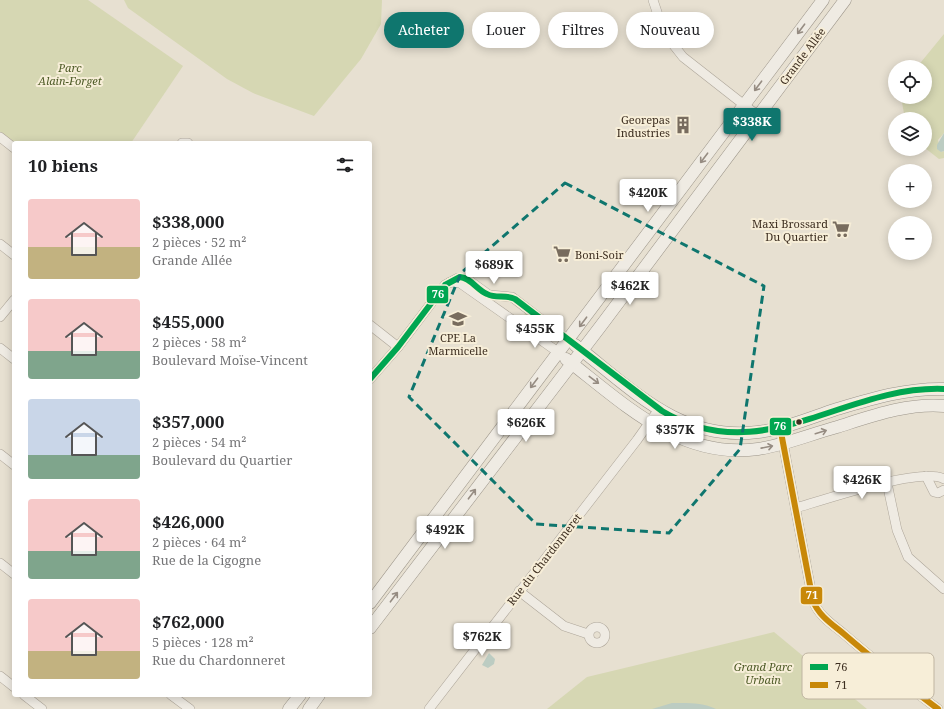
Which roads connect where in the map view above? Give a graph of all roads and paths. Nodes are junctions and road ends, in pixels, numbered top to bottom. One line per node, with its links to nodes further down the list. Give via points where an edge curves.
1 (653, 0): 4 (street, via 664,33 678,51)
2 (823, 0): 4 (main road, Grande Allée, one-way to 4)
3 (845, 0): 5 (main road, Grande Allée)
4 (744, 104): 5 (street); 14 (main road, Grande Allée, one-way to 14)
5 (758, 115): 17 (main road, Grande Allée)
6 (0, 137): 7 (street)
7 (12, 146)
8 (0, 244): 9 (street)
9 (12, 253)
10 (450, 282): 14 (street, via 463,277 489,295 512,297); 15 (street, via 445,285); 18 (street, via 460,283)
11 (12, 303): 12 (street)
12 (0, 318)
13 (372, 328): 15 (street)
14 (568, 340): 17 (main road); 18 (main road, Grande Allée)
15 (398, 347): 21 (street)
16 (0, 348): 19 (street)
17 (582, 350): 20 (main road, Grande Allée); 24 (main road)
18 (558, 352): 20 (main road); 39 (main road, Grande Allée, one-way to 39)
19 (12, 357)
20 (572, 363): 25 (main road, one-way to 25); 40 (main road, Grande Allée, one-way to 20)
21 (372, 377)
22 (944, 389): 26 (main road, via 892,394)
23 (944, 406): 27 (main road, one-way to 23, via 898,409)
24 (659, 409): 25 (street, Rue du Chardonneret); 26 (main road, via 687,424 715,432 744,433)
25 (649, 422): 27 (main road, one-way to 27, via 684,440 712,448 751,450); 38 (street, Rue du Chardonneret)
26 (780, 427): 27 (street)
27 (784, 443): 34 (street)
28 (0, 454): 29 (street)
29 (12, 463)
30 (926, 476): 31 (street); 32 (street); 33 (street, via 934,492)
31 (944, 479)
32 (887, 483): 34 (street); 37 (street, via 897,530 908,557)
33 (944, 490)
34 (796, 508): 42 (street, via 813,602 821,615)
35 (0, 563): 36 (street)
36 (12, 572)
37 (944, 589)
38 (519, 592): 41 (street, via 564,626); 54 (street, Rue du Chardonneret)
39 (372, 600)
40 (372, 625)
41 (588, 634)
42 (867, 653)
43 (0, 676): 44 (street)
44 (12, 685)
45 (27, 697): 51 (street)
46 (174, 697): 52 (street)
47 (298, 697): 53 (main road)
48 (318, 697): 50 (main road)
49 (925, 699): 55 (street)
50 (311, 708)
51 (42, 709)
52 (190, 709)
53 (289, 709)
54 (429, 709)
55 (938, 709)

